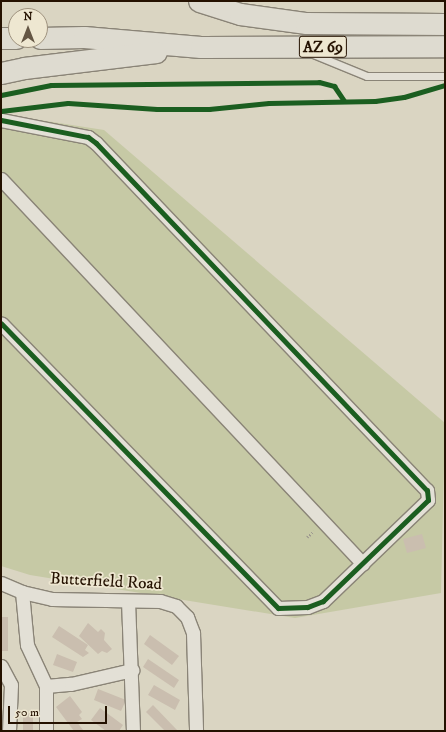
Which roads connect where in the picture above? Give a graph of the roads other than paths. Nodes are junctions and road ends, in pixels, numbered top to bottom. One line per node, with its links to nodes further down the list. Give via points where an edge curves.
1 (199, 1): 2 (main road, via 240,14 306,23)
2 (445, 24)
3 (48, 38): 5 (main road, AZ 69, via 84,37)
4 (445, 46): 6 (main road, AZ 69)
5 (201, 47): 6 (main road, AZ 69); 7 (main road, AZ 69)
6 (297, 47): 8 (lane, via 367,76)
7 (1, 73)
8 (445, 76)
9 (1, 120): 12 (street, via 88,137 96,143 427,490 429,495 425,506)
10 (1, 179): 12 (street)
11 (1, 324): 12 (street, via 278,608 307,606 323,601)
12 (363, 564)
13 (1, 583): 14 (street, Butterfield Road)
14 (22, 592): 15 (street, Butterfield Road, via 52,599); 18 (street, via 27,645)
15 (128, 601): 17 (street); 22 (street, Butterfield Road, via 166,601 176,606 187,617 193,633)
16 (1, 666): 19 (street, via 11,685)
17 (132, 670): 18 (street, via 71,684); 21 (street)
18 (46, 686): 20 (street)
19 (9, 731)
20 (46, 731)
21 (133, 731)
22 (196, 731)

